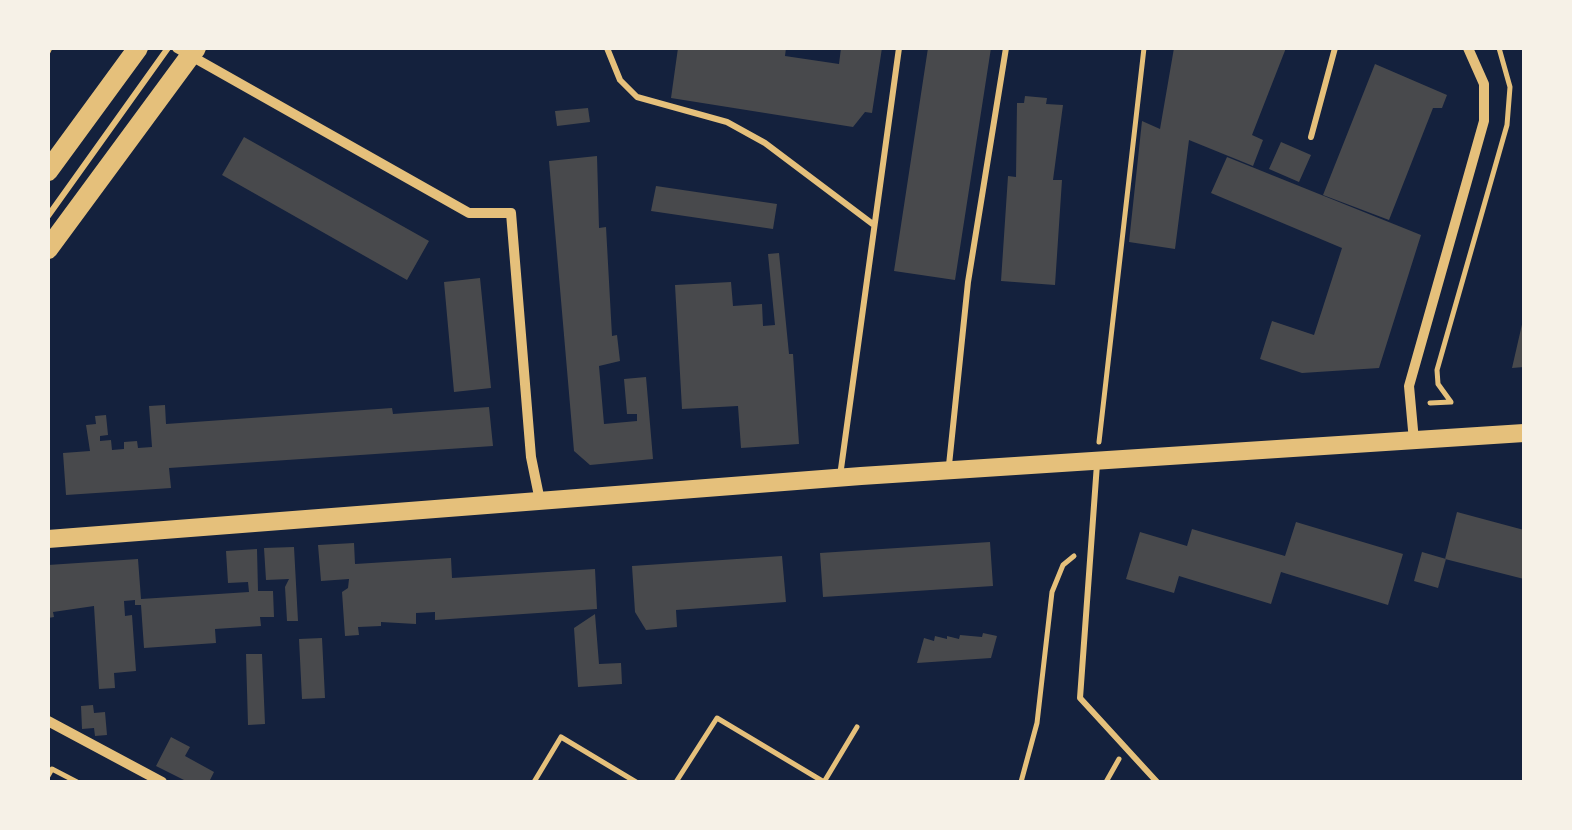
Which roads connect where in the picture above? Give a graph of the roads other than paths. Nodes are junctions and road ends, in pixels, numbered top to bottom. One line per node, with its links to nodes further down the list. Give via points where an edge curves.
1 (138, 48): 11 (highway)
2 (168, 48): 12 (lane)
3 (177, 48): 20 (street, via 469,214 511,213)
4 (196, 48): 14 (highway)
5 (608, 48): 13 (lane, via 620,80 637,98 727,122)
6 (900, 48): 13 (lane)
7 (1006, 48): 18 (lane, via 968,282)
8 (1336, 48): 10 (lane)
9 (1468, 48): 16 (street, via 1484,84 1484,121 1409,386)
10 (1311, 137)
11 (48, 171)
12 (48, 216)
13 (874, 226): 19 (lane)
14 (48, 248)
15 (1524, 434): 16 (main road)
16 (1414, 441): 17 (main road)
17 (1098, 463): 18 (main road); 24 (lane, via 1080,698)
18 (948, 472): 19 (main road)
19 (840, 478): 20 (main road)
20 (540, 502): 21 (main road)
21 (48, 538)
22 (48, 721): 23 (street)
23 (162, 782)
24 (1157, 782)

